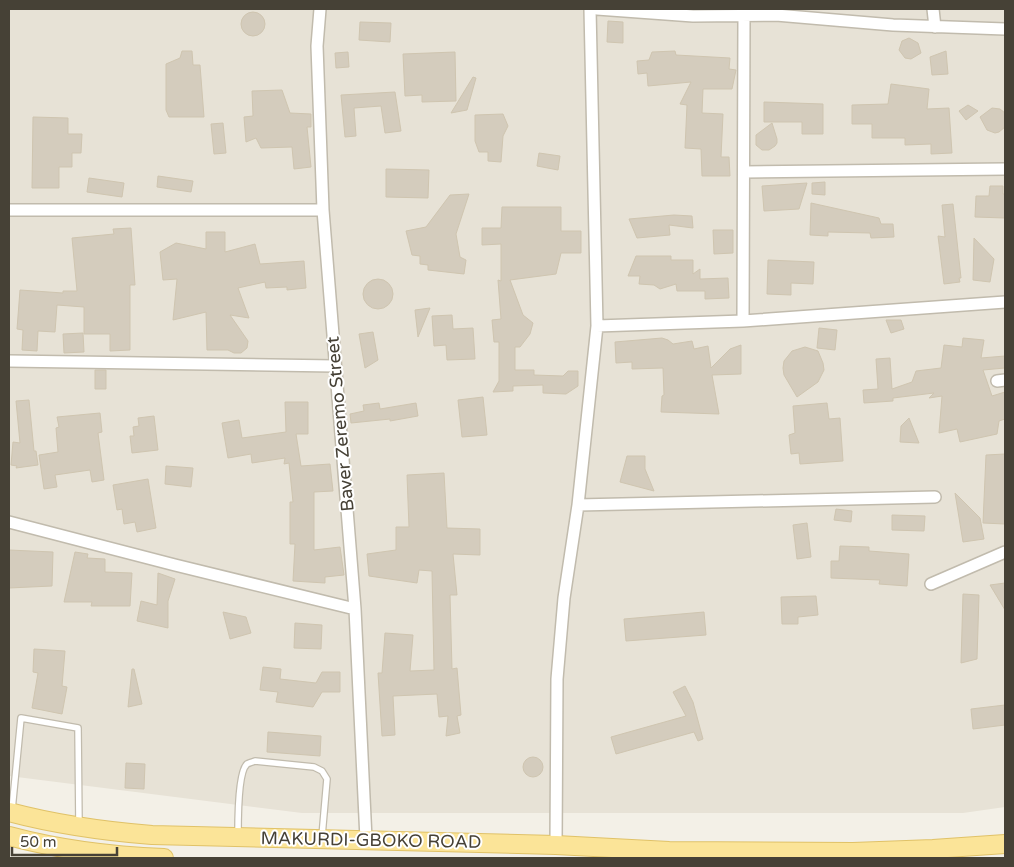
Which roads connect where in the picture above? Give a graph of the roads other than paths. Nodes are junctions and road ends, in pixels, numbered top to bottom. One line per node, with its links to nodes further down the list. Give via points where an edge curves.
1 (320, 9): 11 (street, Baver Zeremo Street, via 318,46)
2 (590, 9): 14 (street)
3 (597, 9): 5 (street)
4 (934, 9): 6 (street)
5 (744, 16): 6 (street, via 776,15); 9 (street)
6 (935, 26): 7 (street)
7 (1005, 29)
8 (1005, 169): 9 (street)
9 (745, 172): 13 (street)
10 (9, 210): 11 (street)
11 (323, 210): 16 (street, Baver Zeremo Street)
12 (1005, 302): 13 (street)
13 (744, 321): 14 (street)
14 (597, 326): 18 (street)
15 (9, 361): 16 (street)
16 (335, 366): 22 (street, Baver Zeremo Street)
17 (935, 497): 18 (street)
18 (578, 505): 31 (street, via 564,598 557,679)
19 (9, 522): 22 (street)
20 (1005, 552): 21 (street)
21 (931, 584)
22 (355, 609): 29 (street, Baver Zeremo Street)
23 (10, 812): 24 (main road, MAKURDI-GBOKO ROAD); 24 (lane, via 21,718 78,728)
24 (79, 828): 25 (main road, MAKURDI-GBOKO ROAD)
25 (103, 832): 27 (main road, MAKURDI-GBOKO ROAD); 32 (main road)
26 (9, 836): 32 (main road)
27 (238, 837): 28 (main road, MAKURDI-GBOKO ROAD); 28 (lane, via 239,799 245,768 254,761 314,767 322,771 327,779)
28 (322, 839): 29 (main road, MAKURDI-GBOKO ROAD)
29 (366, 840): 31 (main road, MAKURDI-GBOKO ROAD)
30 (1005, 844): 31 (main road, MAKURDI-GBOKO ROAD, via 853,852 669,851)
31 (556, 845)
32 (106, 856): 33 (main road)
33 (164, 858)

